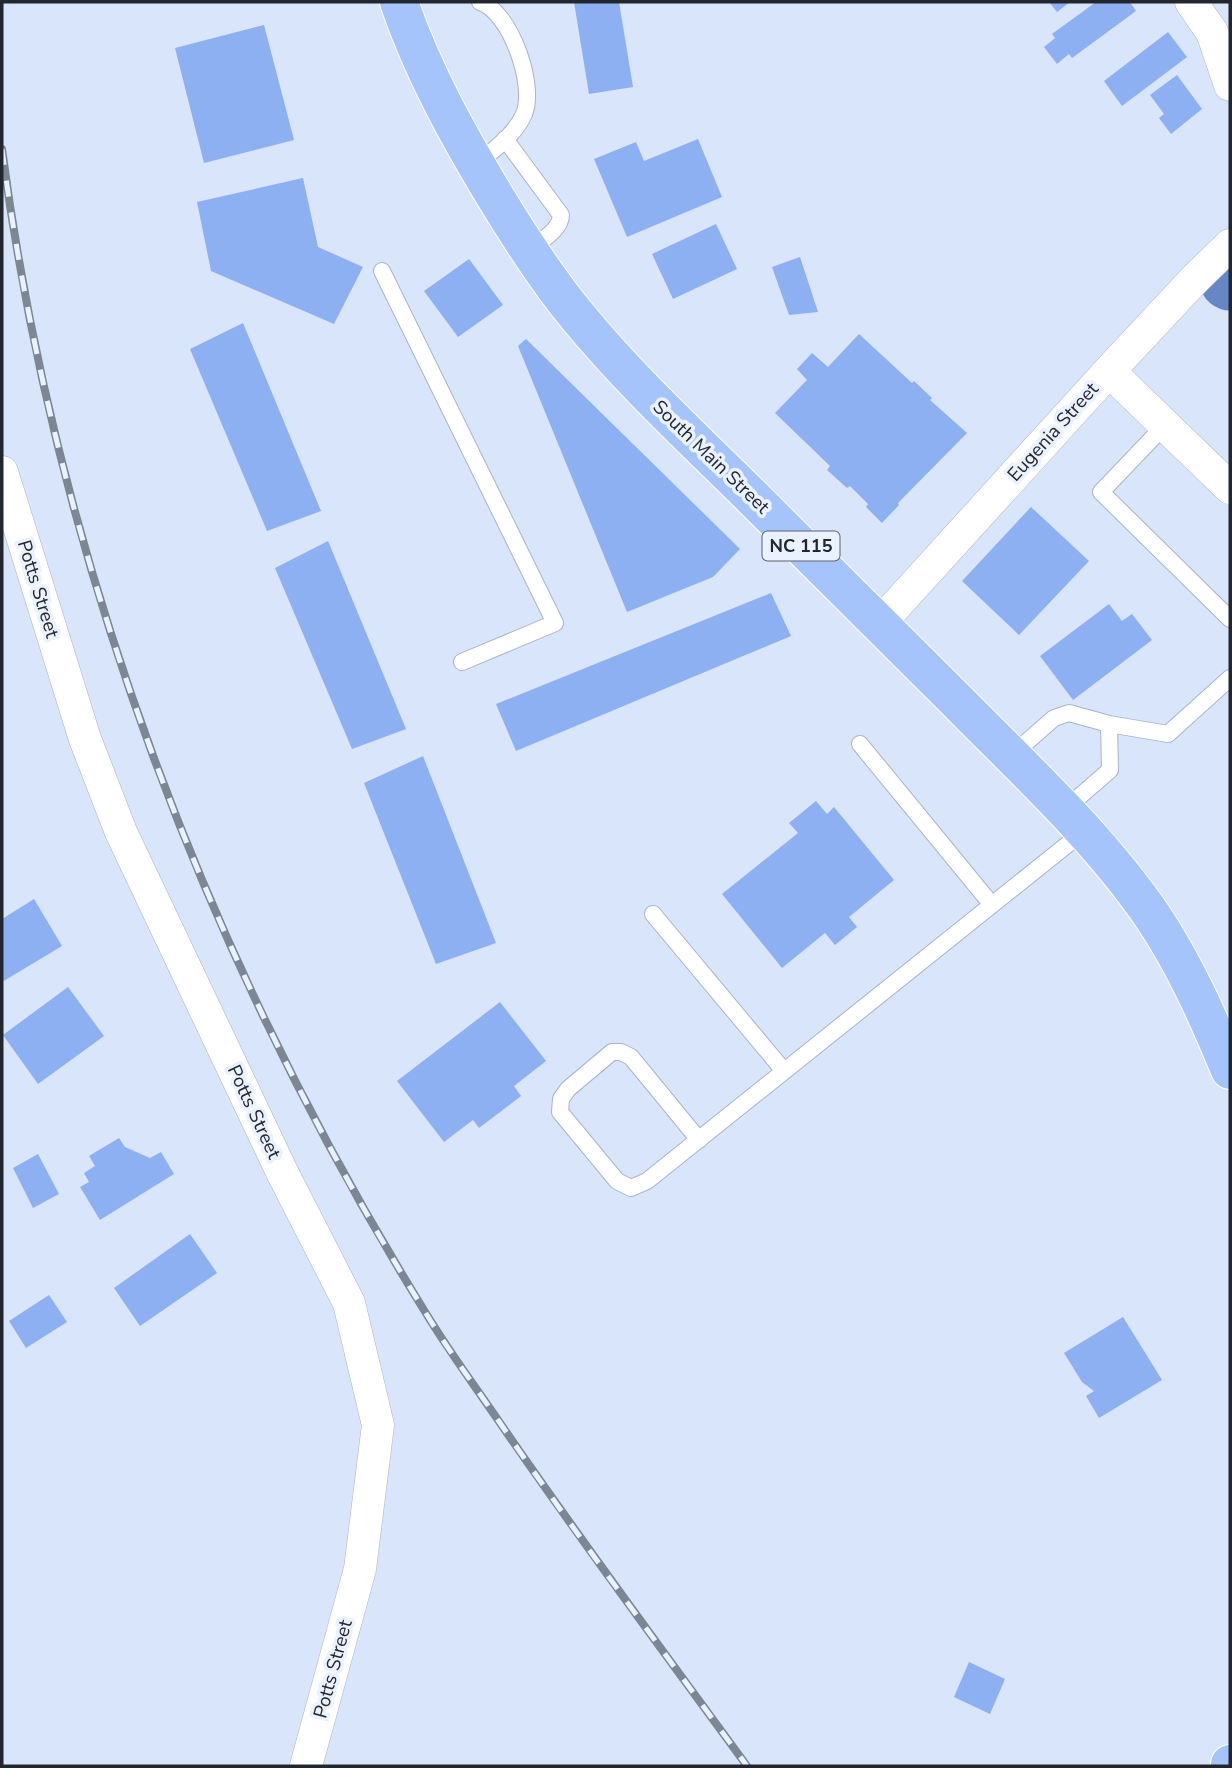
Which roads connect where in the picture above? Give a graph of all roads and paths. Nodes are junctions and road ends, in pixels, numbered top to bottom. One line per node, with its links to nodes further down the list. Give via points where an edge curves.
1 (480, 2): 5 (lane, via 488,4 510,30 523,62 527,106)
2 (1191, 2): 4 (street, via 1212,32)
3 (403, 3): 6 (main road, South Main Street / NC 115, via 414,45)
4 (1230, 85)
5 (505, 139): 6 (lane); 8 (lane, via 561,215 557,227)
6 (476, 165): 8 (main road, South Main Street / NC 115)
7 (1230, 246): 10 (street, Eugenia Street)
8 (530, 250): 15 (main road, South Main Street / NC 115, via 576,316 649,396)
9 (382, 271): 16 (lane, via 555,622)
10 (1110, 371): 11 (street); 15 (street, Eugenia Street)
11 (1165, 425): 13 (street); 14 (lane, via 1101,492)
12 (2, 472): 27 (street, Potts Street, via 85,740 121,832 349,1303 375,1412 378,1425 360,1569)
13 (1230, 488)
14 (1230, 619)
15 (880, 623): 20 (main road, South Main Street / NC 115)
16 (462, 662)
17 (1230, 678): 18 (lane, via 1168,734)
18 (1109, 724): 20 (lane, via 1061,715); 21 (lane, via 1110,770)
19 (860, 744): 22 (lane)
20 (1011, 756): 21 (main road, South Main Street / NC 115)
21 (1073, 821): 22 (lane); 24 (main road, South Main Street / NC 115, via 1130,886 1176,955)
22 (992, 905): 25 (lane)
23 (653, 914): 25 (lane)
24 (1230, 1070)
25 (785, 1071): 26 (lane)
26 (699, 1140): 26 (lane, via 648,1181 631,1188 617,1181 561,1112 561,1099 612,1052 621,1052 631,1057)
27 (306, 1766)

